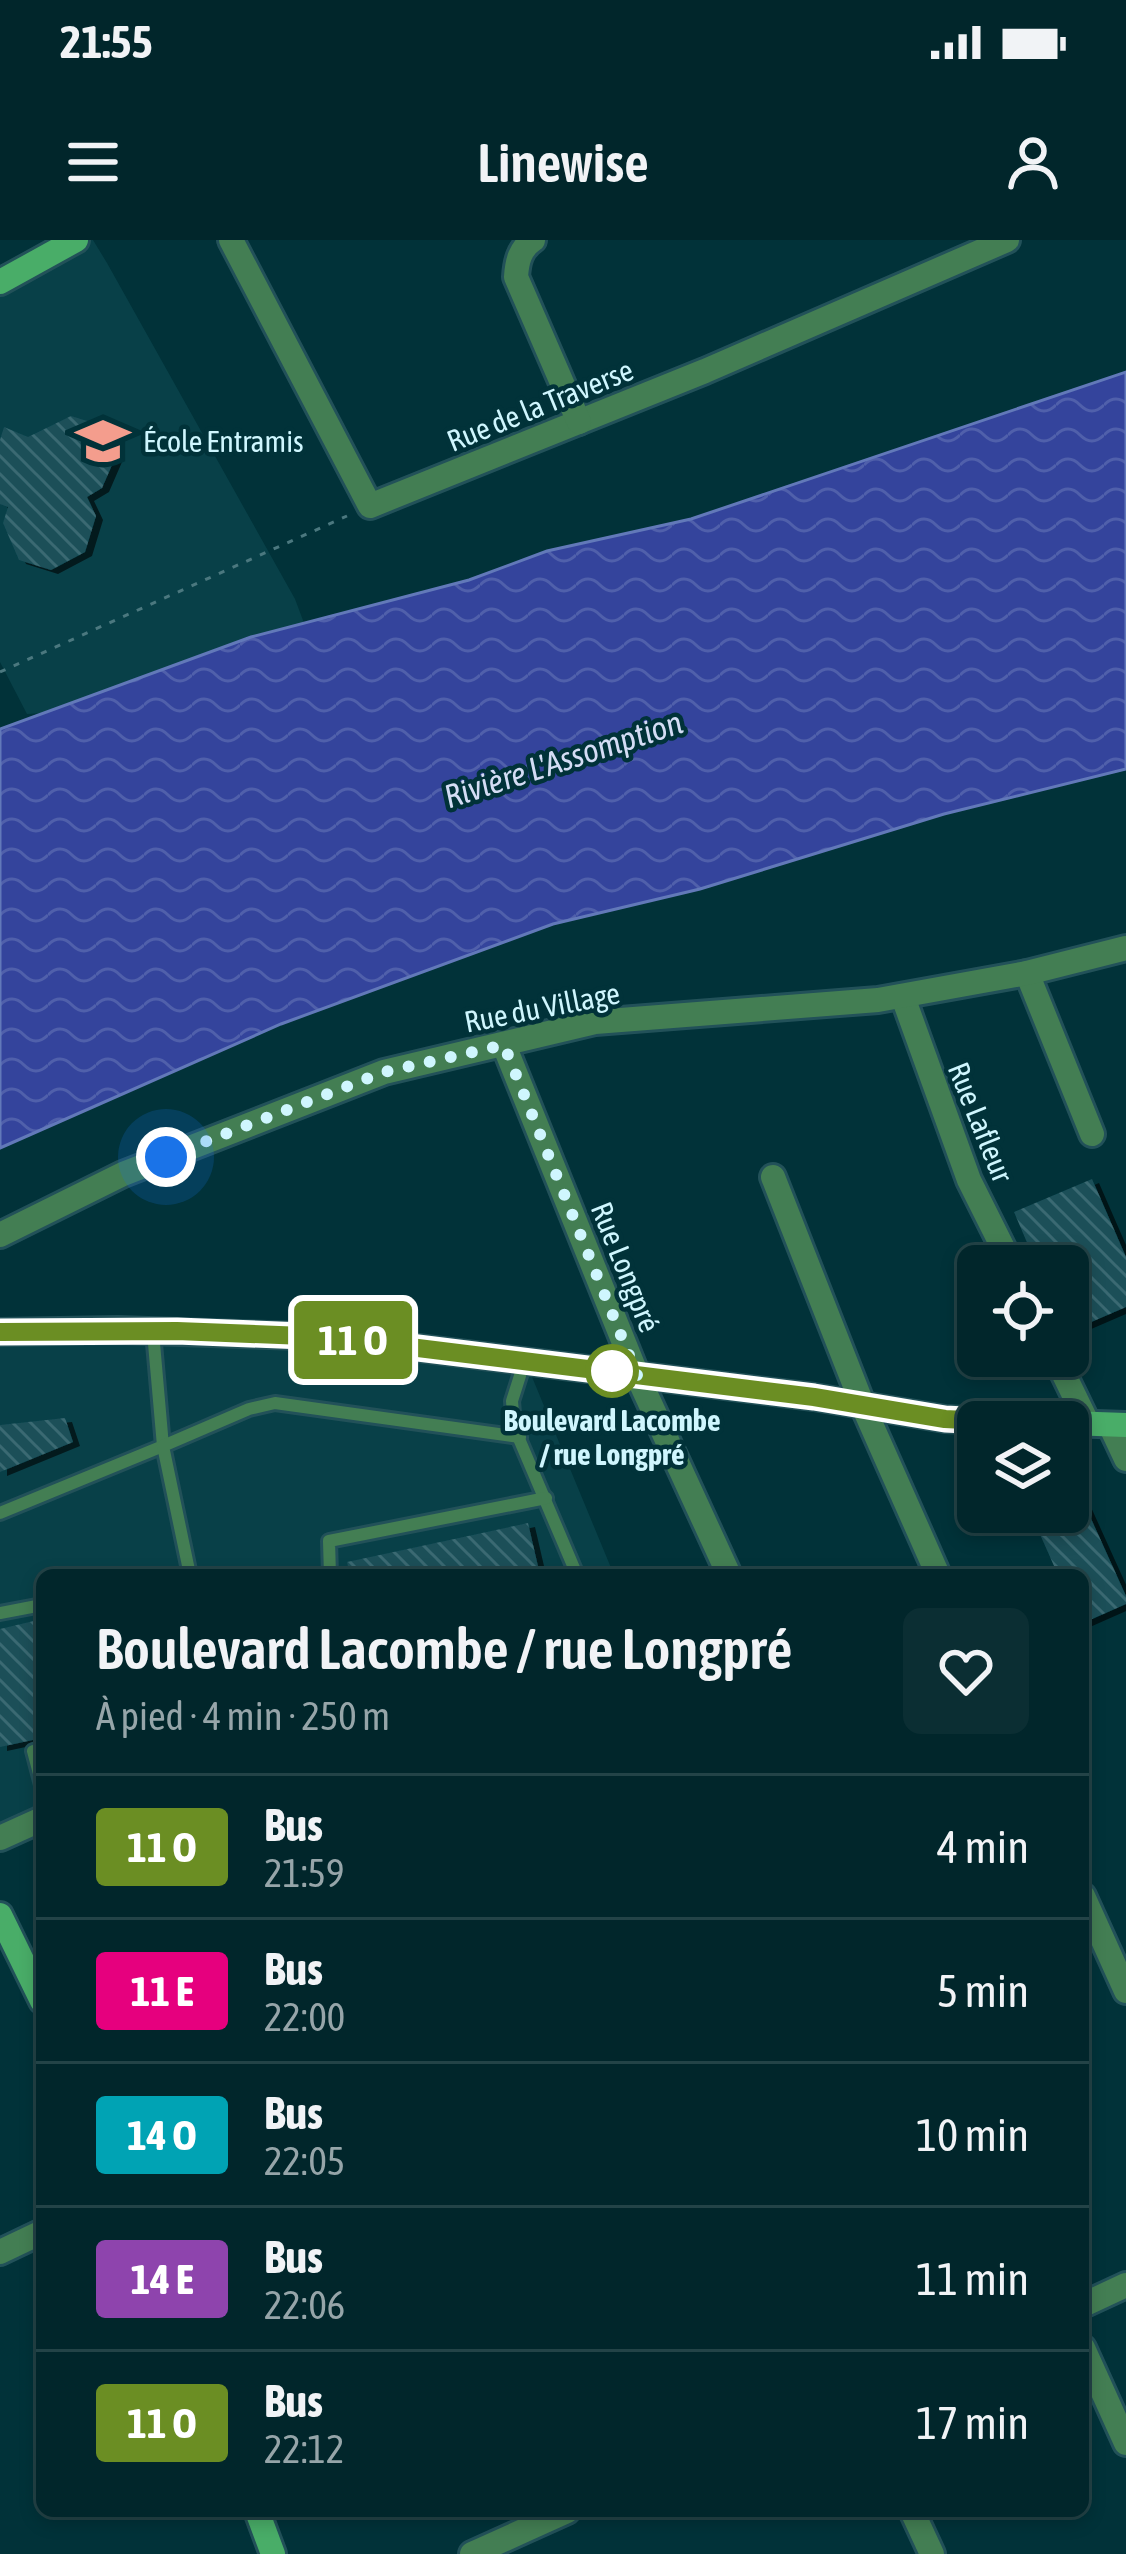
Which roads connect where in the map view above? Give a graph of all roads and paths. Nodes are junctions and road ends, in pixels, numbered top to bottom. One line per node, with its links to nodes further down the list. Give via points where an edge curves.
1 (76, 240): 5 (main road)
2 (230, 240): 7 (street)
3 (533, 240): 6 (street, via 516,277)
4 (1006, 240): 6 (street, Rue de la Traverse)
5 (0, 282)
6 (579, 422): 7 (street, Rue de la Traverse)
7 (370, 506): 8 (path)
8 (0, 672)
9 (1126, 948): 10 (street, Rue du Village)
10 (1027, 973): 11 (street, Rue du Village); 13 (street)
11 (903, 997): 12 (street, Rue du Village, via 595,1022); 16 (street, Rue Lafleur)
12 (504, 1045): 15 (street, Rue du Village, via 384,1072 123,1174); 20 (street, Rue Longpré)
13 (1092, 1134)
14 (772, 1178): 22 (street)
15 (0, 1235)
16 (1002, 1245)
17 (153, 1331): 18 (main road); 19 (main road, via 329,1337); 26 (lane)
18 (0, 1332)
19 (525, 1360): 20 (main road); 25 (lane, via 512,1401)
20 (637, 1375): 22 (main road); 33 (street, Rue Longpré)
21 (1068, 1377): 24 (street)
22 (862, 1406): 23 (main road); 34 (street)
23 (957, 1420)
24 (1098, 1424): 27 (street)
25 (520, 1437): 26 (lane, via 275,1403); 28 (lane)
26 (163, 1446): 29 (lane); 30 (lane)
27 (1126, 1459)
28 (546, 1498): 31 (lane, via 329,1541); 32 (lane)
29 (0, 1513)
30 (189, 1569)
31 (330, 1569)
32 (575, 1569)
33 (726, 1569)
34 (935, 1569)
35 (36, 1606): 36 (lane)
36 (0, 1613)
37 (36, 1822): 38 (street)
38 (0, 1838)
39 (1089, 1909): 42 (street)
40 (0, 1915): 41 (main road)
41 (36, 1989)
42 (1126, 1991)
43 (36, 2235): 44 (street)
44 (0, 2252)
45 (1126, 2285): 46 (street)
46 (1089, 2302)
47 (1089, 2361): 48 (street)
48 (1126, 2443)
49 (259, 2517): 53 (main road)
50 (559, 2517): 52 (street)
51 (915, 2517): 55 (street)
52 (520, 2544): 54 (street)
53 (273, 2554)
54 (472, 2554)
55 (932, 2554)

